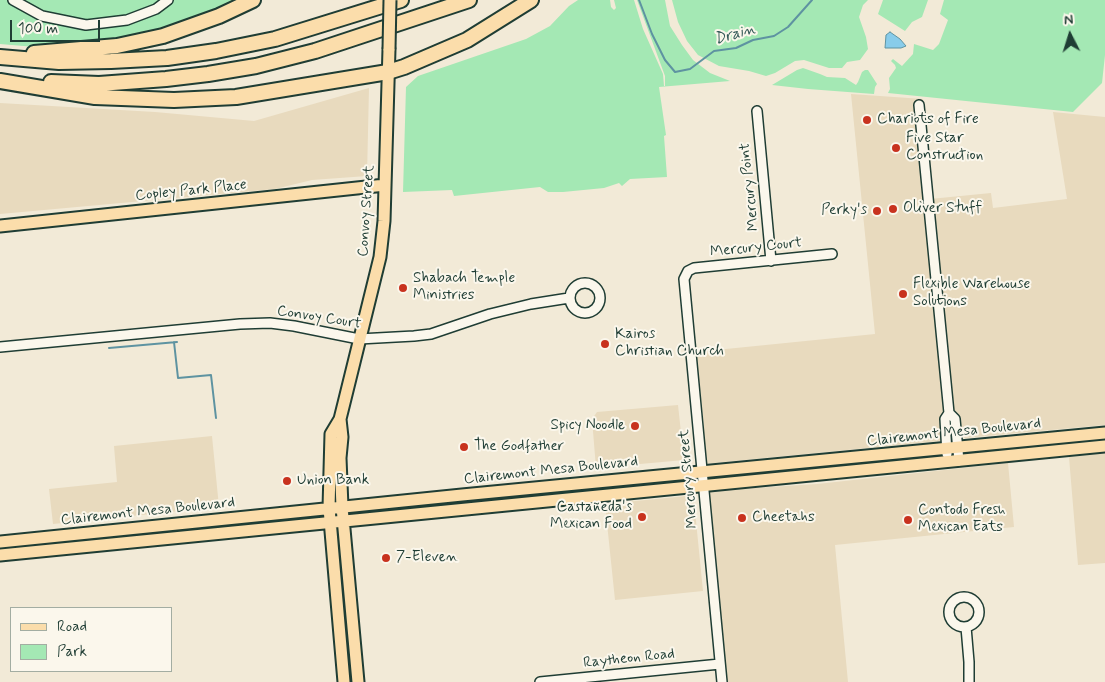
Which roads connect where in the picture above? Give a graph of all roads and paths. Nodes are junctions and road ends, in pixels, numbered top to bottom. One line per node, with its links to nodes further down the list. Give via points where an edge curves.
1 (13, 0): 2 (street, via 42,16 86,25 127,20 156,9)
2 (168, 0)
3 (253, 0): 8 (highway, via 163,36 117,46)
4 (390, 0): 9 (main road, Convoy Street, bridge)
5 (401, 0): 8 (highway, via 275,39 168,58 59,62)
6 (469, 0): 10 (highway, via 315,51 256,66 99,84)
7 (531, 0): 9 (highway, via 467,40)
8 (0, 57)
9 (388, 72): 10 (highway, via 236,97 174,100 95,97); 13 (main road, Convoy Street)
10 (0, 81)
11 (919, 105): 24 (street, via 949,413 945,420)
12 (757, 111): 16 (street, Mercury Point)
13 (385, 185): 14 (main road, Copley Park Place); 19 (main road, Convoy Street, via 380,257)
14 (0, 226)
15 (832, 254): 16 (street, Mercury Court)
16 (771, 261): 17 (street, Mercury Court, via 694,268)
17 (686, 274): 26 (street, Mercury Street)
18 (569, 298): 19 (street, Convoy Court, via 490,314 431,334)
19 (360, 339): 20 (street, Convoy Court, via 270,323); 21 (main road, Convoy Street)
20 (0, 347)
21 (340, 419): 28 (main road, Convoy Street); 29 (main road, Convoy Street, via 331,434)
22 (1105, 433): 24 (main road, Clairemont Mesa Boulevard)
23 (1105, 446): 25 (main road, Clairemont Mesa Boulevard)
24 (952, 449): 25 (street); 26 (main road, Clairemont Mesa Boulevard)
25 (954, 462): 27 (main road, Clairemont Mesa Boulevard)
26 (702, 472): 27 (street, Mercury Street); 28 (main road, Clairemont Mesa Boulevard)
27 (703, 487): 30 (main road, Clairemont Mesa Boulevard); 35 (street, Mercury Street)
28 (342, 507): 29 (main road, Clairemont Mesa Boulevard); 30 (main road, Convoy Street)
29 (328, 508): 31 (main road, Convoy Street); 32 (main road, Clairemont Mesa Boulevard)
30 (343, 521): 31 (main road, Clairemont Mesa Boulevard); 37 (main road, Convoy Street)
31 (330, 522): 33 (main road, Clairemont Mesa Boulevard); 36 (main road, Convoy Street)
32 (0, 542)
33 (0, 555)
34 (966, 627): 40 (street)
35 (720, 664): 38 (street, Raytheon Road); 39 (street, Mercury Street)
36 (344, 682)
37 (358, 682)
38 (540, 682)
39 (722, 682)
40 (969, 682)

